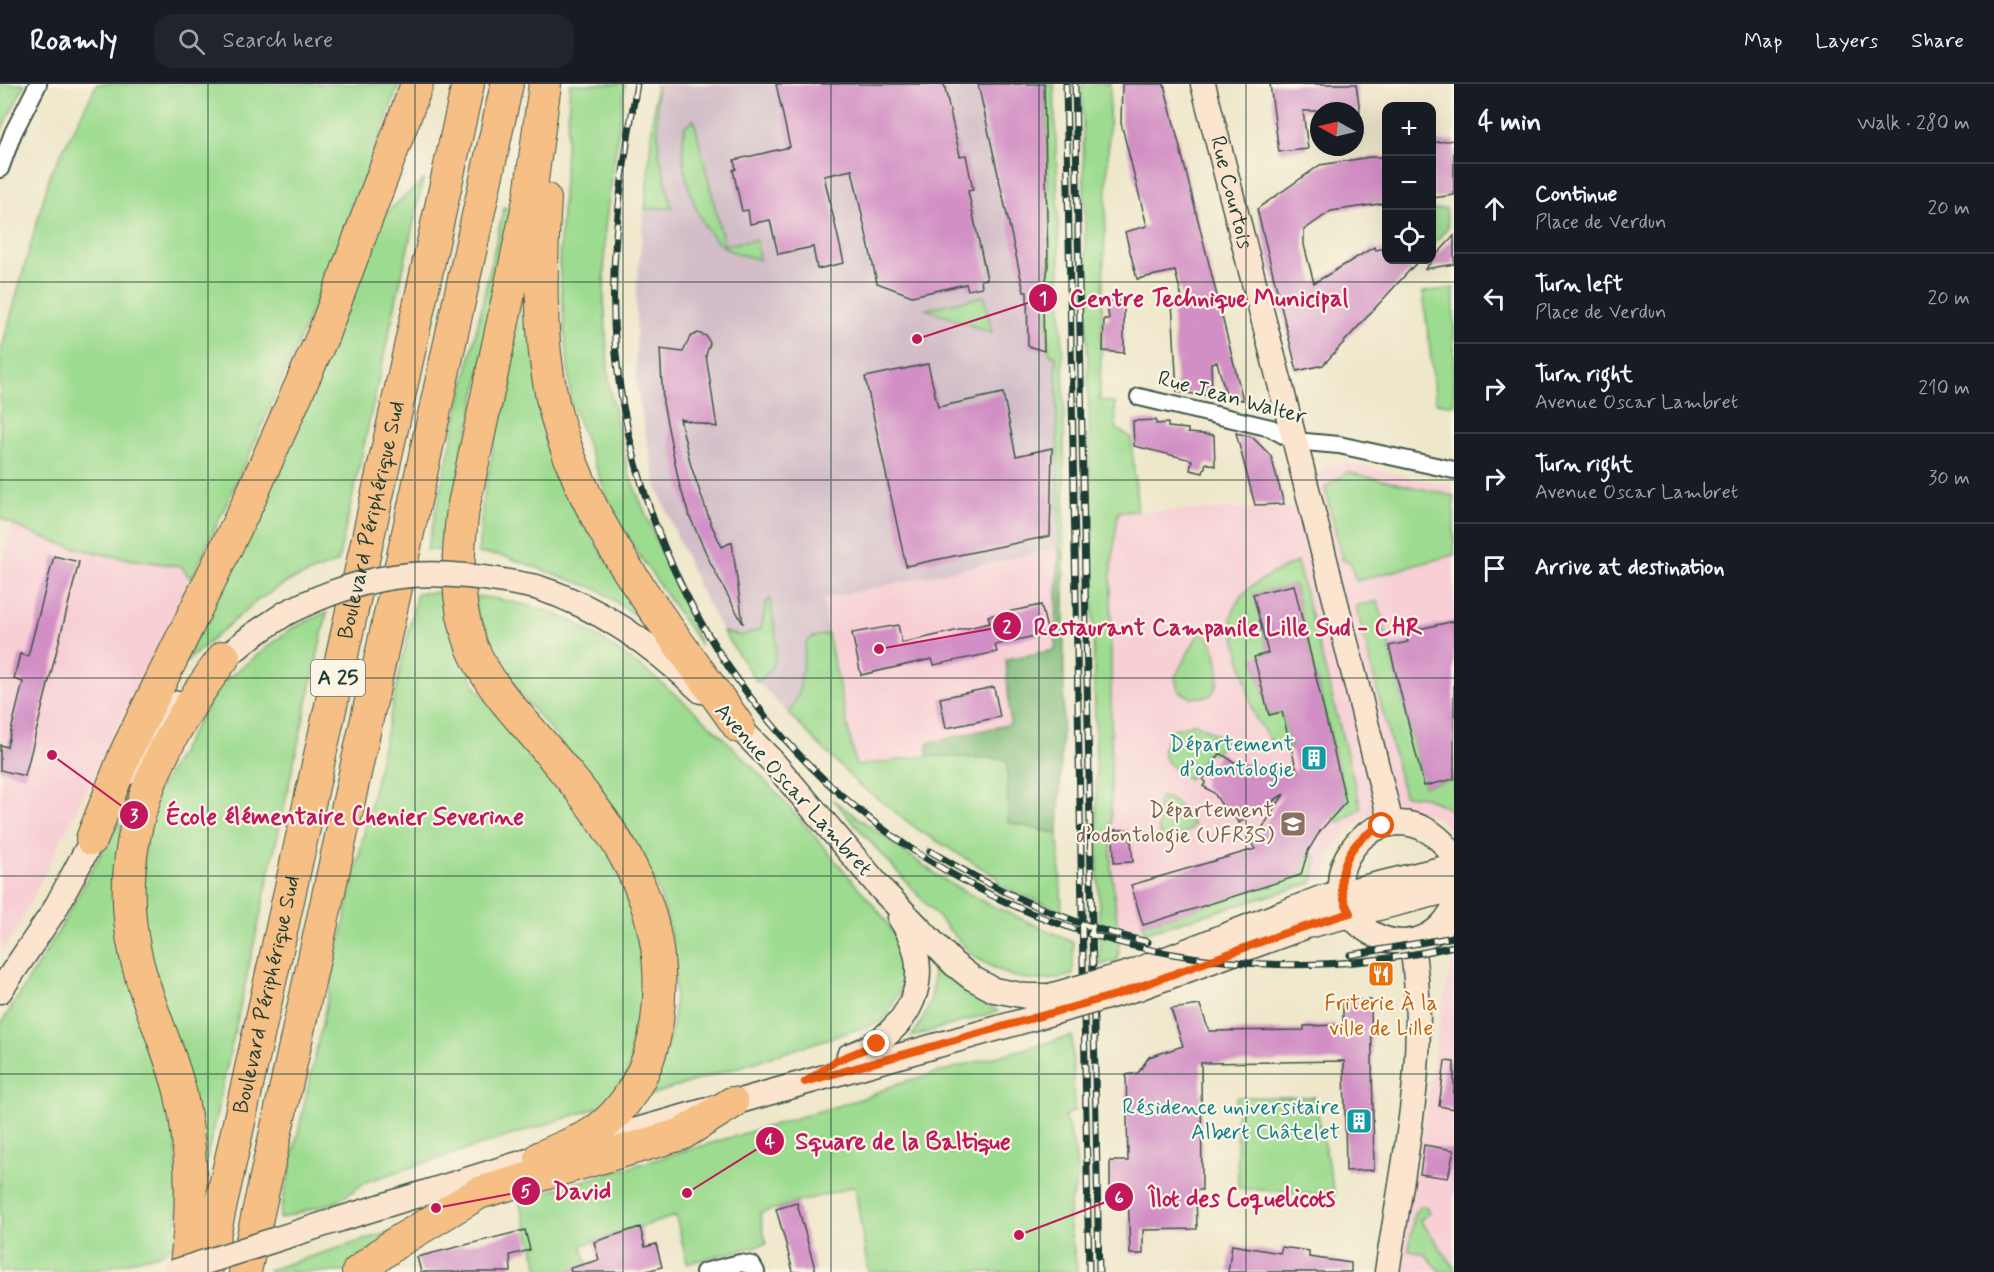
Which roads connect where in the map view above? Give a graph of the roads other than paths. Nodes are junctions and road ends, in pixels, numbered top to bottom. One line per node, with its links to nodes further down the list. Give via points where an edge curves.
1 (38, 84): 8 (street)
2 (417, 84): 15 (highway, via 323,335 248,503 126,752)
3 (468, 84): 31 (highway, Boulevard Périphérique Sud / A 25)
4 (507, 84): 32 (highway, A 25)
5 (545, 84): 28 (highway, via 530,195 463,508 458,555 460,599 472,648 494,687 595,806 630,862 650,911 660,974 656,1033 634,1087 612,1117 587,1136)
6 (555, 84): 13 (highway, via 541,274 547,369 558,424 602,529)
7 (1203, 84): 10 (main road, Rue Courtois)
8 (0, 169)
9 (1138, 397): 10 (street, Rue Jean Walter, via 1271,428)
10 (1294, 441): 11 (street, Rue Jean Walter, via 1339,445); 14 (main road, Rue Courtois)
11 (1454, 470)
12 (224, 657): 13 (main road, Avenue Oscar Lambret, bridge, via 286,613 348,586 413,573 469,575 536,587 597,611 680,671); 15 (main road, Avenue Oscar Lambret, via 151,738); 30 (highway, via 188,708 158,761 139,814 130,869 135,951 180,1090 189,1142 191,1218)
13 (740, 727): 19 (main road, Avenue Oscar Lambret)
14 (1390, 824): 16 (main road, via 1408,824 1431,832); 20 (main road, via 1367,833 1350,852 1341,875)
15 (92, 839): 24 (main road, Avenue Oscar Lambret, via 46,924)
16 (1454, 858)
17 (1454, 866): 20 (main road, Avenue Oscar Lambret)
18 (1454, 889): 20 (main road, Avenue Oscar Lambret)
19 (883, 891): 25 (main road, Avenue Oscar Lambret, via 972,978 994,990); 26 (main road, Avenue Oscar Lambret, via 917,953 917,986 912,1001 903,1021 877,1044 836,1061)
20 (1346, 903): 23 (main road, via 1364,929 1376,937); 25 (main road, Avenue Oscar Lambret, bridge, via 1135,980)
21 (1454, 907): 22 (main road)
22 (1444, 930): 23 (main road)
23 (1411, 941): 36 (main road, via 1418,1009 1416,1071)
24 (0, 991)
25 (1053, 1004): 26 (main road, Avenue Oscar Lambret)
26 (805, 1082): 27 (main road, Avenue Oscar Lambret)
27 (732, 1104): 28 (main road, Avenue Oscar Lambret); 33 (highway, via 682,1134 479,1192 394,1244)
28 (541, 1157): 29 (main road, Avenue Oscar Lambret, bridge)
29 (174, 1272)
30 (185, 1272)
31 (206, 1272)
32 (245, 1272)
33 (358, 1272)
34 (704, 1272): 35 (street, via 740,1263 752,1265)
35 (756, 1272)
36 (1387, 1272)

